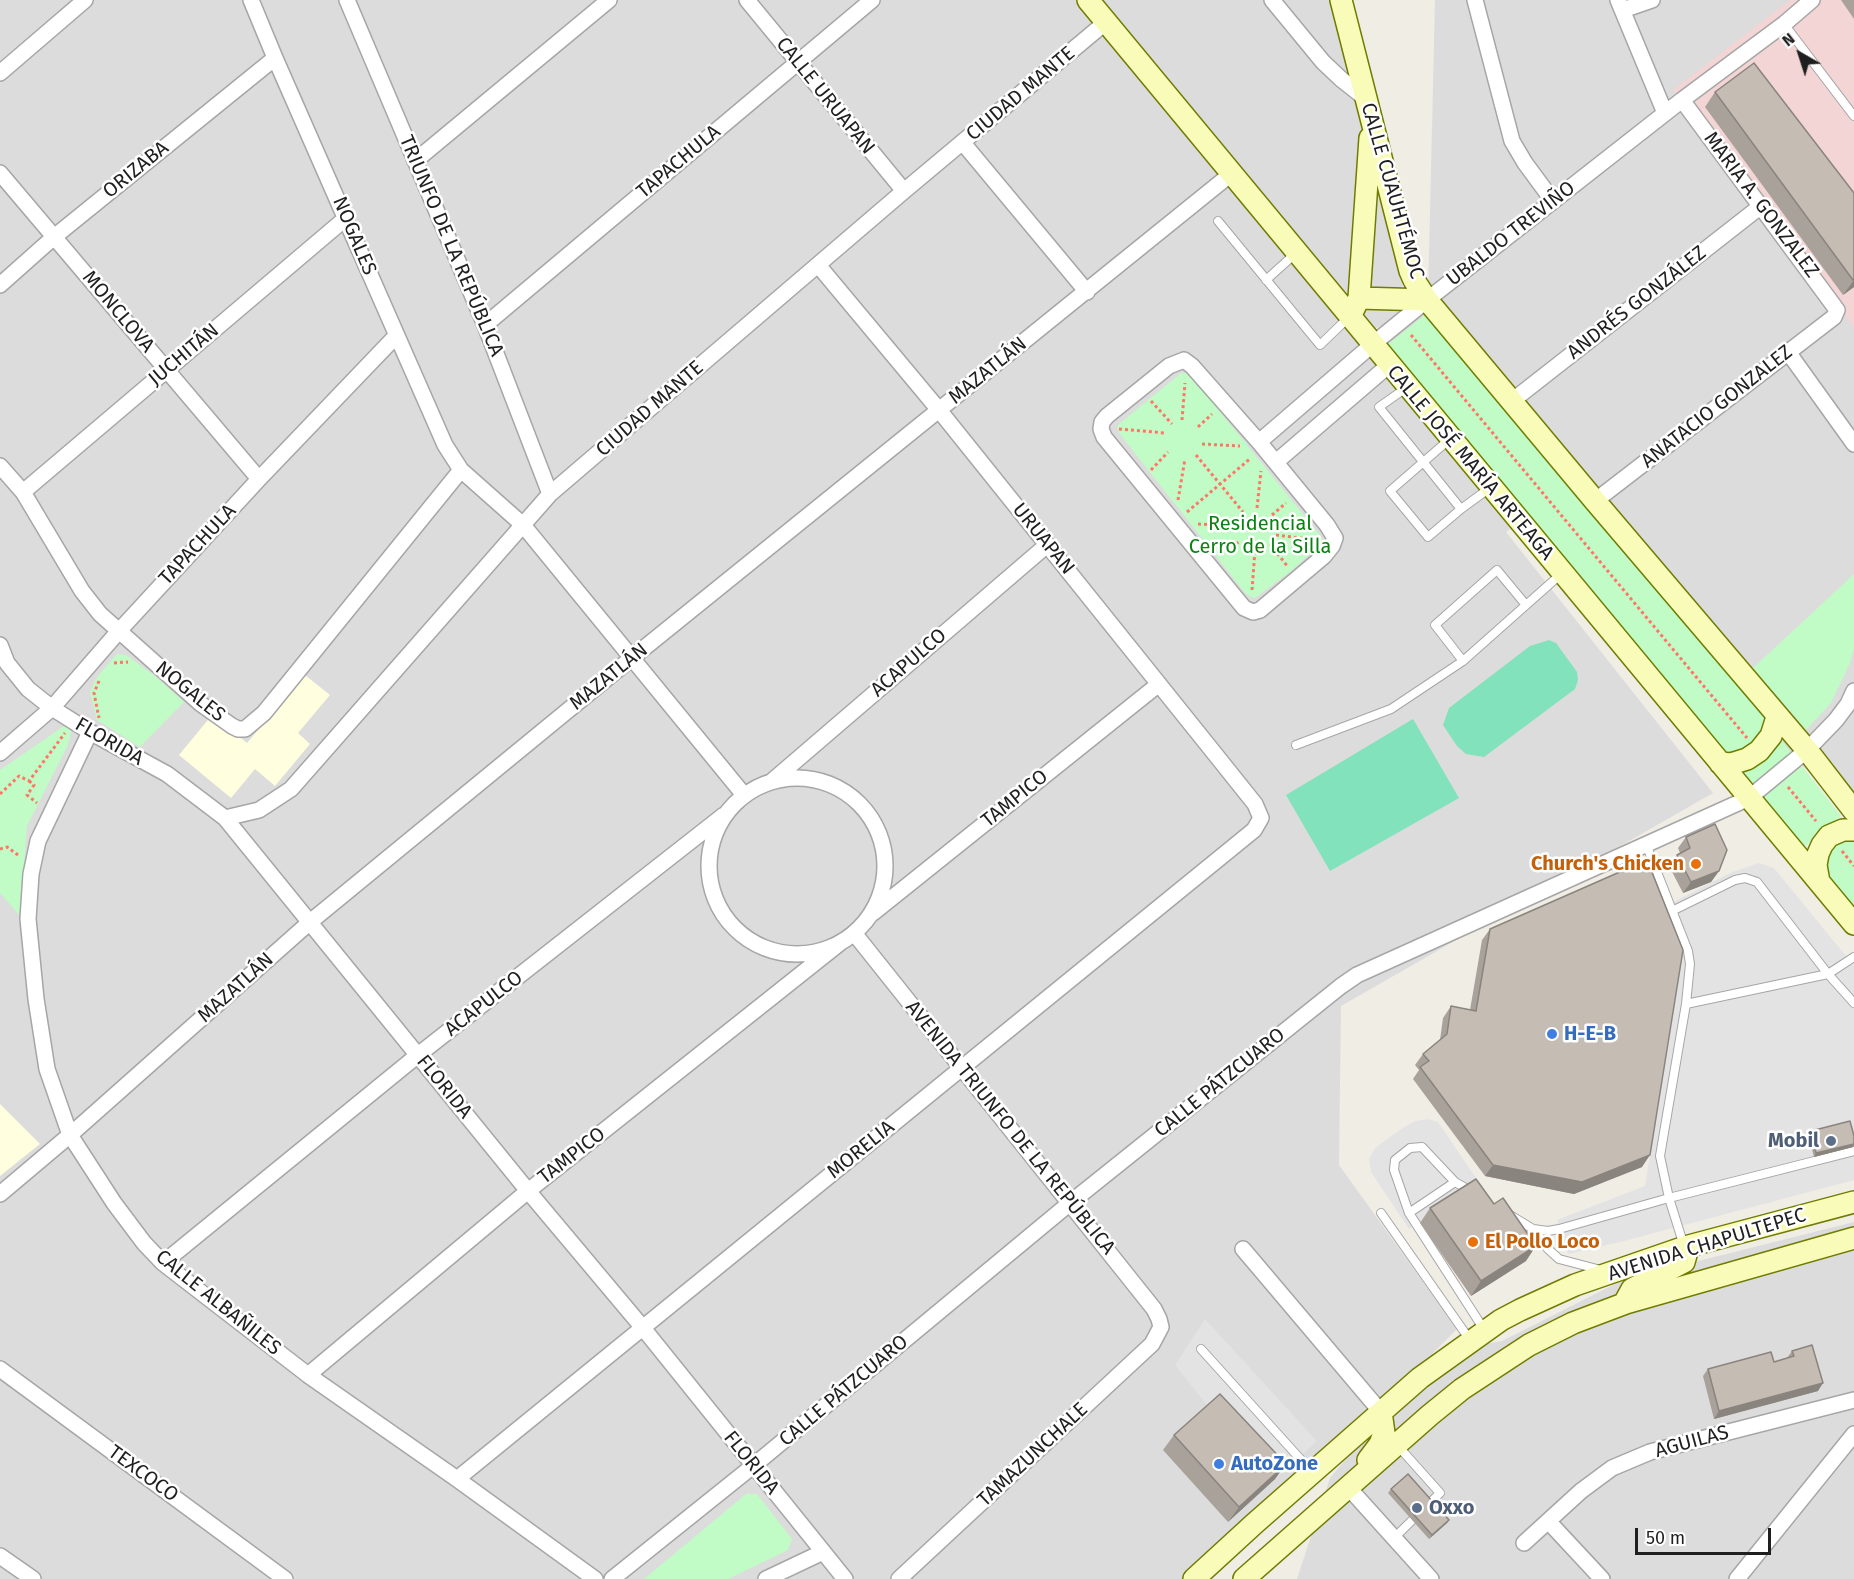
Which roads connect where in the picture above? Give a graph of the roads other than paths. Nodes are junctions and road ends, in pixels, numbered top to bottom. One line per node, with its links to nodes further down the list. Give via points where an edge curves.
1 (85, 0): 18 (street)
2 (251, 0): 16 (street, NOGALES)
3 (347, 0): 25 (street, TRIUNFO DE LA REPÚBLICA)
4 (609, 0): 25 (street)
5 (747, 0): 17 (street, CALLE URUAPAN)
6 (872, 0): 17 (street, TAPACHULA)
7 (1088, 0): 14 (street, CALLE JOSÉ MARÍA ARTEAGA)
8 (1272, 0): 19 (street, via 1323,62)
9 (1341, 0): 19 (street, CALLE CUAUHTÉMOC)
10 (1475, 0): 29 (street, via 1512,141)
11 (1652, 0): 13 (street)
12 (1812, 0): 15 (street, UBALDO TREVIÑO)
13 (1621, 5): 21 (street)
14 (1106, 22): 24 (street, CIUDAD MANTE); 27 (street, CALLE JOSÉ MARÍA ARTEAGA)
15 (1784, 24): 20 (street, UBALDO TREVIÑO); 22 (lane)
16 (275, 58): 31 (street, NOGALES); 33 (street, ORIZABA)
17 (798, 62): 28 (street, CALLE URUAPAN); 43 (street, TAPACHULA)
18 (0, 73)
19 (1365, 98): 23 (street, CALLE CUAUHTÉMOC)
20 (1682, 100): 21 (street, UBALDO TREVIÑO); 30 (street, MARIA A. GONZALEZ)
21 (1665, 113): 29 (street, UBALDO TREVIÑO)
22 (1854, 116)
23 (1371, 119): 39 (street); 40 (street, CALLE CUAUHTÉMOC, via 1410,271)
24 (963, 143): 28 (street, CIUDAD MANTE); 38 (street)
25 (415, 161): 43 (street, TRIUNFO DE LA REPÚBLICA)
26 (0, 173): 33 (street, MONCLOVA)
27 (1231, 174): 34 (street, CALLE JOSÉ MARÍA ARTEAGA); 38 (street, MAZATLÁN)
28 (904, 191): 35 (street, CIUDAD MANTE)
29 (1553, 201): 40 (street, UBALDO TREVIÑO)
30 (1761, 206): 41 (street, MARIA A. GONZALEZ); 50 (street, ANDRÉS GONZÁLEZ)
31 (346, 218): 44 (street, NOGALES); 48 (street, JUCHITÁN)
32 (1218, 221): 36 (lane)
33 (54, 237): 37 (street, ORIZABA); 48 (street, MONCLOVA)
34 (1296, 253): 36 (lane); 42 (street, CALLE JOSÉ MARÍA ARTEAGA)
35 (818, 265): 51 (street, URUAPAN); 62 (street, CIUDAD MANTE)
36 (1266, 280): 42 (lane, via 1320,345)
37 (0, 285)
38 (1087, 292): 51 (street, MAZATLÁN)
39 (1359, 298): 40 (street); 42 (street)
40 (1427, 300): 45 (street, UBALDO TREVIÑO); 50 (street, CALLE CUAUHTÉMOC)
41 (1837, 310): 46 (street, ANATACIO GONZALEZ)
42 (1350, 317): 45 (street, CALLE JOSÉ MARÍA ARTEAGA)
43 (485, 325): 62 (street, TRIUNFO DE LA REPÚBLICA)
44 (396, 336): 58 (street, NOGALES, via 445,445); 59 (street, TAPACHULA)
45 (1373, 344): 47 (street, CALLE JOSÉ MARÍA ARTEAGA); 53 (street, UBALDO TREVIÑO)
46 (1788, 352): 54 (street); 63 (street, ANATACIO GONZALEZ)
47 (1389, 365): 49 (street, CALLE JOSÉ MARÍA ARTEAGA); 55 (street)
48 (167, 370): 59 (street, MONCLOVA); 61 (street, JUCHITÁN)
49 (1407, 387): 52 (street, CALLE JOSÉ MARÍA ARTEAGA); 56 (lane, via 1379,408)
50 (1512, 401): 63 (street, CALLE CUAUHTÉMOC)
51 (939, 410): 66 (street, URUAPAN); 71 (street, MAZATLÁN)
52 (1451, 438): 56 (lane); 60 (street, CALLE JOSÉ MARÍA ARTEAGA)
53 (1261, 444): 55 (street); 55 (street, via 1184,360 1169,366 1107,416 1101,429 1244,608 1253,612 1324,556 1335,538)
54 (1854, 444)
55 (1276, 462)
56 (1423, 462): 64 (lane); 64 (lane, via 1390,491 1428,537)
57 (0, 466): 61 (street, NOGALES)
58 (461, 470): 65 (street, NOGALES); 69 (street, NOGALES, via 264,713 245,729 232,726 201,704)
59 (259, 478): 69 (street, TAPACHULA)
60 (1491, 486): 64 (lane); 67 (street, CALLE JOSÉ MARÍA ARTEAGA)
61 (23, 492): 69 (street, NOGALES, via 82,591)
62 (550, 495): 65 (street, CIUDAD MANTE)
63 (1595, 501): 76 (street)
64 (1461, 509)
65 (523, 525): 71 (street); 87 (street, CIUDAD MANTE, via 291,789 259,810)
66 (1047, 545): 73 (street, URUAPAN); 82 (street, ACAPULCO)
67 (1562, 573): 68 (lane); 81 (street, CALLE JOSÉ MARÍA ARTEAGA)
68 (1526, 605): 72 (lane); 72 (lane, via 1497,570 1461,601 1435,625)
69 (118, 632): 75 (street, TAPACHULA)
70 (0, 645): 75 (street, FLORIDA, via 7,663 28,689)
71 (633, 657): 83 (street); 94 (street, MAZATLÁN)
72 (1463, 661): 78 (lane, via 1391,709)
73 (1159, 684): 88 (street, URUAPAN, via 1255,804); 93 (street, TAMPICO)
74 (1854, 691): 79 (street, CALLE PÁTZCUARO, via 1836,720)
75 (52, 708): 77 (street, FLORIDA, via 73,722); 80 (street, TAPACHULA)
76 (1777, 717): 79 (street); 81 (street, via 1771,736 1759,752 1731,764)
77 (95, 726): 87 (street, FLORIDA); 104 (street, CALLE ALBAÑILES, via 38,841 28,919 47,1069)
78 (1296, 745)
79 (1807, 750): 84 (street, CALLE PÁTZCUARO); 85 (street)
80 (0, 753)
81 (1720, 763): 84 (street, CALLE JOSÉ MARÍA ARTEAGA)
82 (771, 782): 83 (street); 93 (street, via 798,778 824,782 848,794 868,813 880,836 885,863 882,890)
83 (744, 795): 86 (street)
84 (1749, 798): 90 (street, CALLE PÁTZCUARO); 91 (street, CALLE JOSÉ MARÍA ARTEAGA)
85 (1854, 811)
86 (724, 815): 97 (street, via 708,860 710,884 731,926 749,941 771,951 794,955 818,952); 102 (street, ACAPULCO)
87 (225, 818): 94 (street, FLORIDA)
88 (1261, 818): 103 (street, MORELIA, via 1254,830)
89 (1854, 830): 91 (street, via 1829,836 1818,854)
90 (1646, 844): 92 (lane); 112 (street, CALLE PÁTZCUARO, via 1357,975)
91 (1819, 882): 95 (street, CALLE JOSÉ MARÍA ARTEAGA)
92 (1672, 911): 99 (lane, via 1735,880 1751,879 1762,886); 101 (lane, via 1690,963)
93 (871, 915): 96 (street)
94 (310, 922): 102 (street, FLORIDA); 104 (street, MAZATLÁN)
95 (1854, 924)
96 (854, 933): 97 (street); 103 (street, AVENIDA TRIUNFO DE LA REPÚBLICA)
97 (840, 943): 107 (street, TAMPICO)
98 (1854, 957): 99 (lane)
99 (1828, 974): 100 (lane); 101 (lane)
100 (1854, 1003)
101 (1686, 1004): 110 (lane, via 1660,1156)
102 (418, 1055): 107 (street, FLORIDA); 120 (street, ACAPULCO)
103 (961, 1067): 112 (street, AVENIDA TRIUNFO DE LA REPÚBLICA); 124 (street, MORELIA)
104 (70, 1135): 108 (street, MAZATLÁN); 120 (street, CALLE ALBAÑILES, via 114,1203)
105 (1854, 1151): 110 (lane)
106 (1455, 1182): 109 (lane); 115 (lane); 115 (lane, via 1422,1148 1410,1148 1398,1156 1394,1164)
107 (528, 1191): 124 (street, FLORIDA); 128 (street, TAMPICO)
108 (0, 1194)
109 (1475, 1194)
110 (1669, 1198): 116 (lane, via 1559,1229); 118 (lane)
111 (1854, 1202): 118 (street, AVENIDA CHAPULTEPEC)
112 (1070, 1203): 123 (street, AVENIDA TRIUNFO DE LA REPÚBLICA, via 1154,1309); 135 (street, CALLE PÁTZCUARO)
113 (1504, 1211): 116 (lane)
114 (1381, 1213): 125 (lane)
115 (1409, 1213): 125 (lane)
116 (1533, 1229): 121 (lane, via 1559,1259)
117 (1854, 1238): 122 (street, AVENIDA CHAPULTEPEC)
118 (1685, 1247): 121 (street, AVENIDA CHAPULTEPEC); 122 (street, via 1684,1262 1632,1289)
119 (1243, 1249): 131 (street)
120 (163, 1263): 128 (street, CALLE ALBAÑILES)
121 (1611, 1273): 125 (street, AVENIDA CHAPULTEPEC, via 1520,1310)
122 (1626, 1303): 132 (street, AVENIDA CHAPULTEPEC, via 1529,1345)
123 (1161, 1327): 151 (street, TAMAZUNCHALE, via 1152,1344)
124 (643, 1328): 135 (street, FLORIDA); 137 (street, MORELIA)
125 (1478, 1336): 129 (street, AVENIDA CHAPULTEPEC)
126 (1201, 1349): 136 (lane)
127 (0, 1369): 146 (street, TEXCOCO)
128 (308, 1375): 137 (street, CALLE ALBAÑILES)
129 (1401, 1394): 131 (street, AVENIDA CHAPULTEPEC); 132 (street, via 1408,1413)
130 (1854, 1400): 139 (street, AGUILAS, via 1650,1452 1612,1468)
131 (1381, 1412): 136 (street, AVENIDA CHAPULTEPEC); 138 (street, via 1383,1437)
132 (1430, 1415): 134 (street, AVENIDA CHAPULTEPEC)
133 (1854, 1434): 155 (street)
134 (1397, 1444): 138 (street, AVENIDA CHAPULTEPEC); 140 (lane, via 1440,1493)
135 (753, 1467): 142 (street, FLORIDA); 148 (street, CALLE PÁTZCUARO)
136 (1313, 1473): 152 (street, AVENIDA CHAPULTEPEC)
137 (457, 1479): 147 (street, CALLE ALBAÑILES)
138 (1348, 1487): 140 (street); 144 (street, AVENIDA CHAPULTEPEC)
139 (1548, 1521): 141 (street, AGUILAS); 154 (street)
140 (1394, 1538): 153 (street)
141 (1524, 1543)
142 (823, 1552): 149 (street); 150 (street, FLORIDA)
143 (0, 1556): 145 (street)
144 (1247, 1578)
145 (33, 1579)
146 (285, 1579)
147 (595, 1579)
148 (612, 1579)
149 (766, 1579)
150 (845, 1579)
151 (899, 1579)
152 (1194, 1579)
153 (1431, 1579)
154 (1602, 1579)
155 (1737, 1579)

